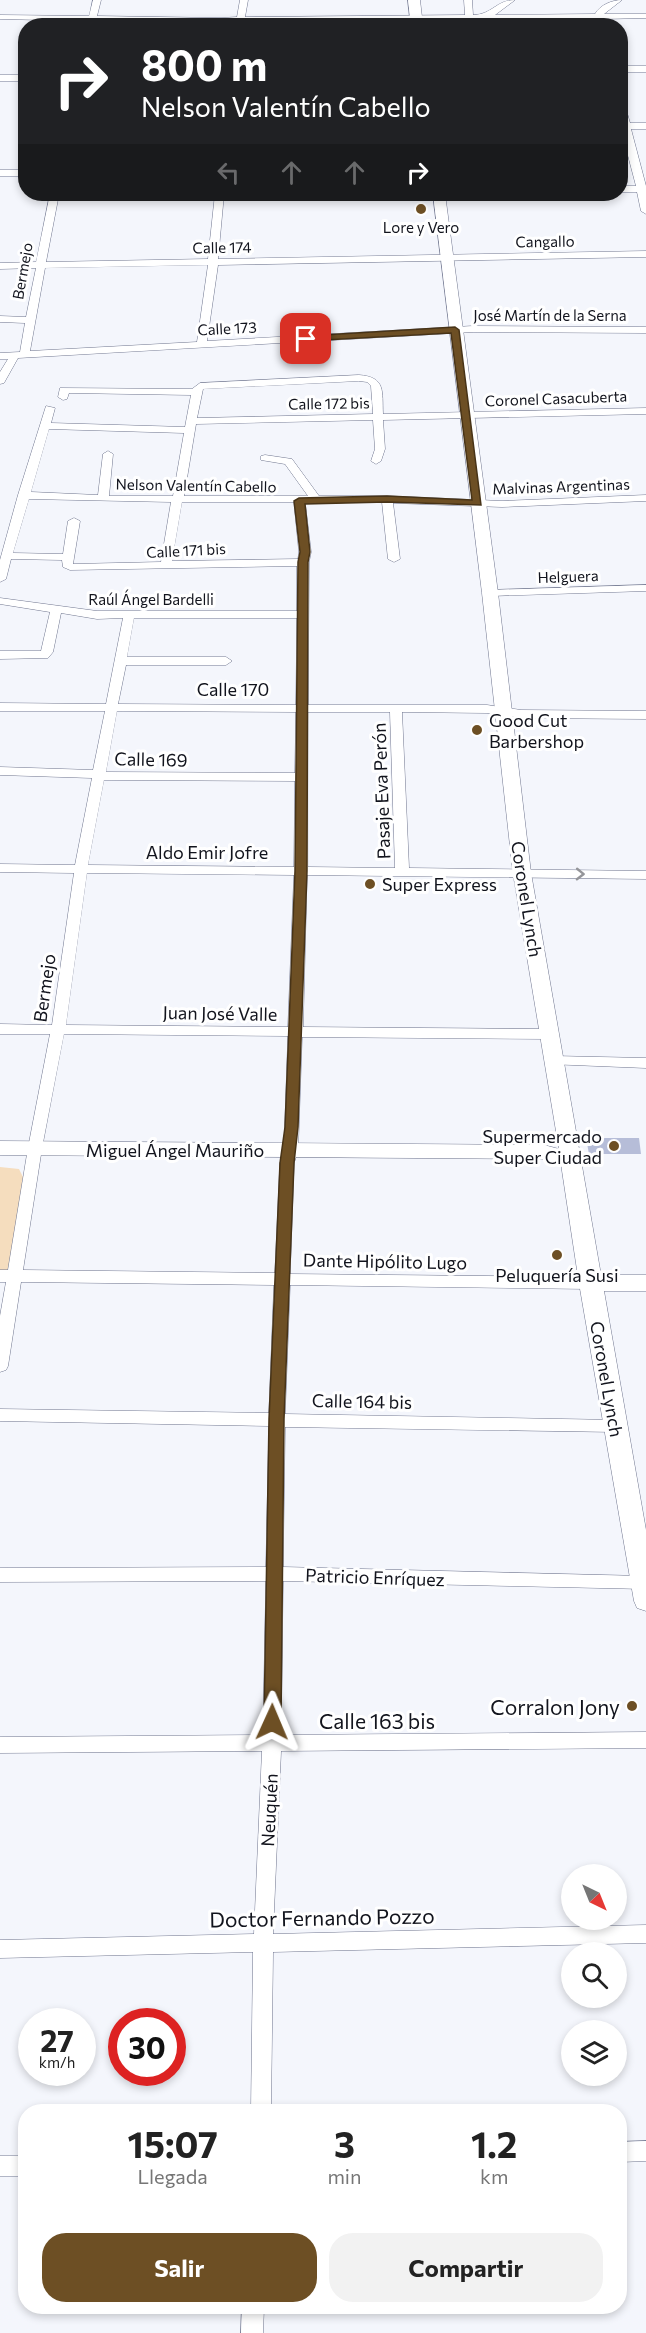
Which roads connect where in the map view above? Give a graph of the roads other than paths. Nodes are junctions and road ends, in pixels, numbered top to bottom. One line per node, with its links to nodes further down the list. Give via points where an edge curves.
1 (97, 0): 12 (street)
2 (243, 0): 13 (street)
3 (414, 0): 14 (main road)
4 (468, 0): 9 (street)
5 (511, 0): 10 (street)
6 (618, 0): 17 (street, via 604,9)
7 (646, 16): 18 (street)
8 (0, 17): 11 (street)
9 (469, 17): 10 (street); 15 (street)
10 (488, 17): 16 (street)
11 (18, 18)
12 (92, 18)
13 (241, 18)
14 (417, 18)
15 (456, 18)
16 (516, 18)
17 (600, 18)
18 (627, 18)
19 (628, 69): 20 (street)
20 (646, 69)
21 (0, 78): 22 (street)
22 (18, 78)
23 (628, 126): 24 (street)
24 (646, 126)
25 (628, 139): 28 (street)
26 (0, 173): 27 (street)
27 (18, 173)
28 (643, 189): 32 (street)
29 (53, 201): 37 (street, Bermejo)
30 (218, 201): 35 (street)
31 (440, 201): 34 (main road, Coronel Lynch)
32 (646, 211)
33 (646, 254): 34 (street, Cangallo)
34 (445, 258): 35 (street, Calle 174); 40 (main road, Coronel Lynch)
35 (213, 262): 37 (street, Calle 174); 42 (street)
36 (0, 266): 37 (street, Calle 174)
37 (40, 266): 39 (street, Bermejo)
38 (0, 319): 39 (street)
39 (30, 320): 43 (street, Bermejo)
40 (455, 330): 41 (street, José Martín de la Serna); 42 (street, Calle 173); 50 (main road, Coronel Lynch)
41 (646, 330)
42 (201, 345): 43 (street, Calle 173)
43 (20, 354): 44 (street, Calle 173); 45 (street)
44 (0, 356)
45 (0, 381)
46 (198, 389): 47 (street, via 64,390); 51 (street, via 370,379 376,385); 52 (street)
47 (63, 397)
48 (50, 408): 53 (street)
49 (646, 411): 50 (street, Coronel Casacuberta)
50 (467, 416): 51 (street, Calle 172 bis); 64 (main road, Coronel Lynch)
51 (377, 417): 52 (street, Calle 172 bis); 56 (street, via 380,449)
52 (191, 425): 53 (street, Calle 172 bis); 61 (street)
53 (45, 426): 57 (street)
54 (108, 454): 59 (street)
55 (265, 458): 62 (street, via 288,461)
56 (376, 461)
57 (23, 495): 59 (street, Nelson Valentín Cabello); 66 (street)
58 (646, 498): 64 (street, Malvinas Argentinas)
59 (103, 499): 61 (street, Nelson Valentín Cabello)
60 (387, 499): 62 (street, Nelson Valentín Cabello); 64 (street, Nelson Valentín Cabello); 67 (street)
61 (178, 500): 63 (street, Nelson Valentín Cabello); 70 (street)
62 (314, 500): 63 (street, Nelson Valentín Cabello)
63 (299, 501): 69 (street, Neuquén)
64 (477, 503): 73 (main road, Coronel Lynch)
65 (74, 521): 68 (street)
66 (8, 556): 68 (street, Calle 171 bis); 71 (street)
67 (394, 559)
68 (69, 562): 70 (street, Calle 171 bis, via 143,567)
69 (303, 562): 70 (street, Calle 171 bis); 76 (street, Neuquén)
70 (166, 564)
71 (0, 579)
72 (646, 588): 73 (street, Helguera)
73 (490, 593): 85 (main road, Coronel Lynch)
74 (0, 601): 75 (street, Raúl Ángel Bardelli)
75 (56, 610): 77 (street, Raúl Ángel Bardelli); 78 (street, via 44,655)
76 (302, 614): 77 (street, Raúl Ángel Bardelli); 82 (street, Neuquén)
77 (129, 615): 79 (street, Bermejo)
78 (0, 655)
79 (120, 661): 80 (street); 81 (street, Bermejo)
80 (226, 661)
81 (112, 706): 82 (street, Calle 170); 84 (street, Calle 170); 88 (street, Bermejo)
82 (302, 708): 83 (street, Calle 170); 89 (street, Neuquén)
83 (396, 709): 85 (street, Calle 170); 93 (street, Pasaje Eva Perón)
84 (1, 711)
85 (502, 711): 86 (street, Calle 170); 94 (main road, Coronel Lynch)
86 (646, 715)
87 (0, 771): 88 (street, Calle 169)
88 (97, 775): 89 (street, Calle 169); 91 (street, Bermejo)
89 (301, 777): 92 (street, Neuquén)
90 (0, 868): 91 (street, Aldo Emir Jofre)
91 (81, 869): 92 (street, Aldo Emir Jofre); 97 (street, Bermejo)
92 (301, 871): 93 (street, Aldo Emir Jofre); 98 (street, Neuquén)
93 (402, 871): 94 (street, Aldo Emir Jofre)
94 (522, 873): 95 (street, Aldo Emir Jofre, one-way to 95); 99 (main road, Coronel Lynch)
95 (646, 875)
96 (0, 1029): 97 (street, Juan José Valle)
97 (58, 1030): 98 (street, Juan José Valle); 103 (street, Bermejo)
98 (296, 1033): 99 (street, Juan José Valle); 104 (street, Neuquén)
99 (548, 1034): 100 (main road, Coronel Lynch)
100 (553, 1061): 101 (street); 106 (main road, Coronel Lynch)
101 (646, 1063)
102 (0, 1148): 103 (main road, Miguel Ángel Mauriño)
103 (34, 1154): 104 (main road, Miguel Ángel Mauriño); 105 (main road, Miguel Ángel Mauriño); 107 (street, Bermejo)
104 (289, 1157): 106 (main road, Miguel Ángel Mauriño, via 544,1165); 108 (street, Neuquén)
105 (0, 1159)
106 (571, 1160): 109 (main road, Coronel Lynch)
107 (7, 1276): 108 (street, Dante Hipólito Lugo); 111 (street, Bermejo)
108 (284, 1280): 109 (street, Dante Hipólito Lugo); 113 (street, Neuquén)
109 (590, 1282): 110 (main road); 114 (main road, Coronel Lynch)
110 (646, 1283)
111 (0, 1366)
112 (0, 1415): 113 (street, Calle 164 bis)
113 (277, 1419): 114 (street, Calle 164 bis); 116 (street, Neuquén)
114 (616, 1426): 115 (main road, Coronel Lynch)
115 (641, 1534): 118 (main road, Coronel Lynch)
116 (274, 1574): 117 (street, Patricio Enríquez); 118 (street, Patricio Enríquez); 120 (street, Neuquén)
117 (0, 1575)
118 (644, 1592)
119 (646, 1740): 120 (street, Calle 163 bis)
120 (272, 1743): 121 (street, Calle 163 bis); 123 (street, Neuquén)
121 (0, 1744)
122 (646, 1934): 123 (street, Doctor Fernando Pozzo)
123 (263, 1943): 124 (street, Doctor Fernando Pozzo); 125 (street, Neuquén)
124 (0, 1949)
125 (261, 2104)
126 (646, 2151): 127 (street)
127 (627, 2152)
128 (0, 2166): 129 (street)
129 (18, 2166)
130 (253, 2314): 131 (street)
131 (252, 2333)

